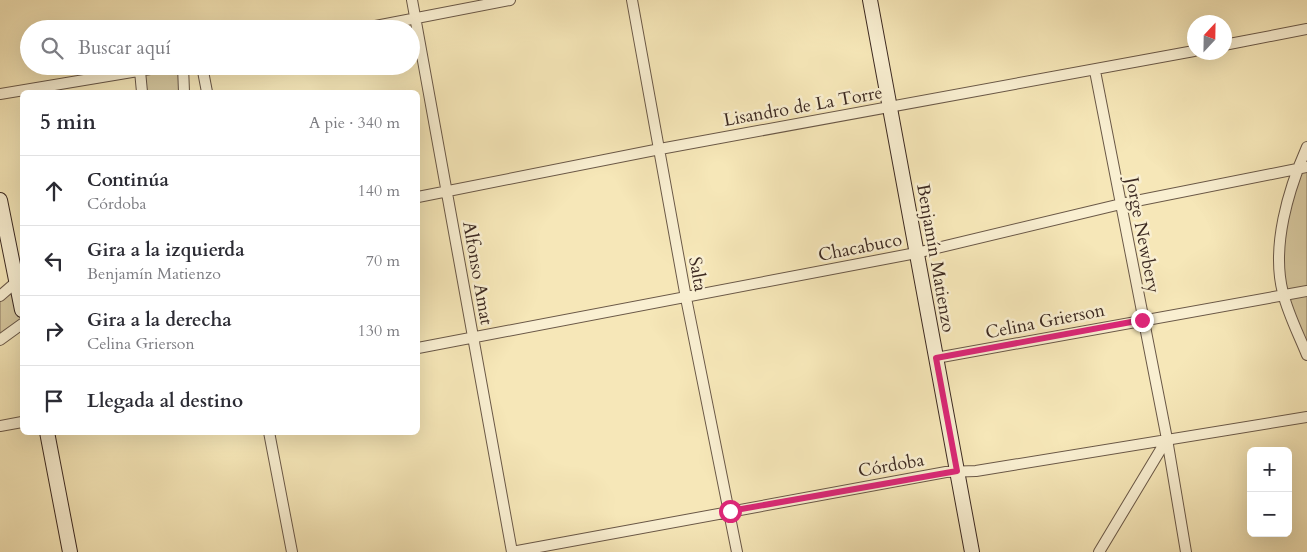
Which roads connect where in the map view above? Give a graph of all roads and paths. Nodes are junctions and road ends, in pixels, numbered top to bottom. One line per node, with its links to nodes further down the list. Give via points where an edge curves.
1 (412, 0): 5 (street, Alfonso Amat)
2 (510, 0): 5 (street)
3 (632, 0): 25 (street, Salta)
4 (870, 0): 23 (street, Benjamín Matienzo)
5 (415, 17): 6 (street); 7 (street, Alfonso Amat)
6 (401, 20)
7 (416, 20)
8 (1307, 29): 9 (street)
9 (1232, 43)
10 (420, 45): 27 (street, Alfonso Amat)
11 (1187, 52): 12 (street, Lisandro de La Torre)
12 (1095, 71): 23 (street, Lisandro de La Torre); 30 (street, Jorge Newbery)
13 (111, 75): 17 (street)
14 (140, 75): 18 (street)
15 (183, 75): 19 (street)
16 (204, 75): 20 (street)
17 (23, 90)
18 (142, 90)
19 (184, 90)
20 (207, 90)
21 (20, 91): 22 (street)
22 (0, 94)
23 (890, 106): 25 (street, Lisandro de La Torre); 31 (street, Benjamín Matienzo)
24 (1307, 147): 26 (street)
25 (660, 149): 27 (street, Lisandro de La Torre); 36 (street, Salta)
26 (1302, 168): 30 (street, Chacabuco); 34 (street, via 1280,240 1278,266)
27 (446, 191): 28 (street, Lisandro de La Torre); 39 (street, Alfonso Amat)
28 (420, 197)
29 (0, 200): 32 (street)
30 (1121, 204): 31 (street, Chacabuco); 37 (street, Jorge Newbery)
31 (916, 253): 36 (street, Chacabuco); 43 (street, Benjamín Matienzo)
32 (20, 279): 35 (street)
33 (1307, 291): 34 (street, Celina Grierson)
34 (1283, 295): 37 (street, Celina Grierson); 42 (street)
35 (0, 296)
36 (686, 298): 39 (street, Chacabuco); 51 (street, Salta)
37 (1142, 320): 43 (street, Celina Grierson); 49 (street, Jorge Newbery)
38 (20, 325): 40 (street)
39 (473, 337): 41 (street, Chacabuco); 54 (street, Alfonso Amat)
40 (0, 340)
41 (420, 348)
42 (1307, 355)
43 (936, 358): 50 (street, Benjamín Matienzo)
44 (1307, 416): 49 (street, Córdoba)
45 (20, 422): 46 (street)
46 (0, 426)
47 (48, 435): 52 (street)
48 (270, 435): 53 (street)
49 (1167, 439): 50 (street, Córdoba, via 976,471); 57 (street); 58 (street, Jorge Newbery)
50 (957, 471): 51 (street, Córdoba); 56 (street, Benjamín Matienzo)
51 (730, 511): 54 (street, Córdoba); 55 (street, Salta)
52 (70, 552)
53 (292, 552)
54 (512, 552)
55 (737, 552)
56 (972, 552)
57 (1099, 552)
58 (1186, 552)

